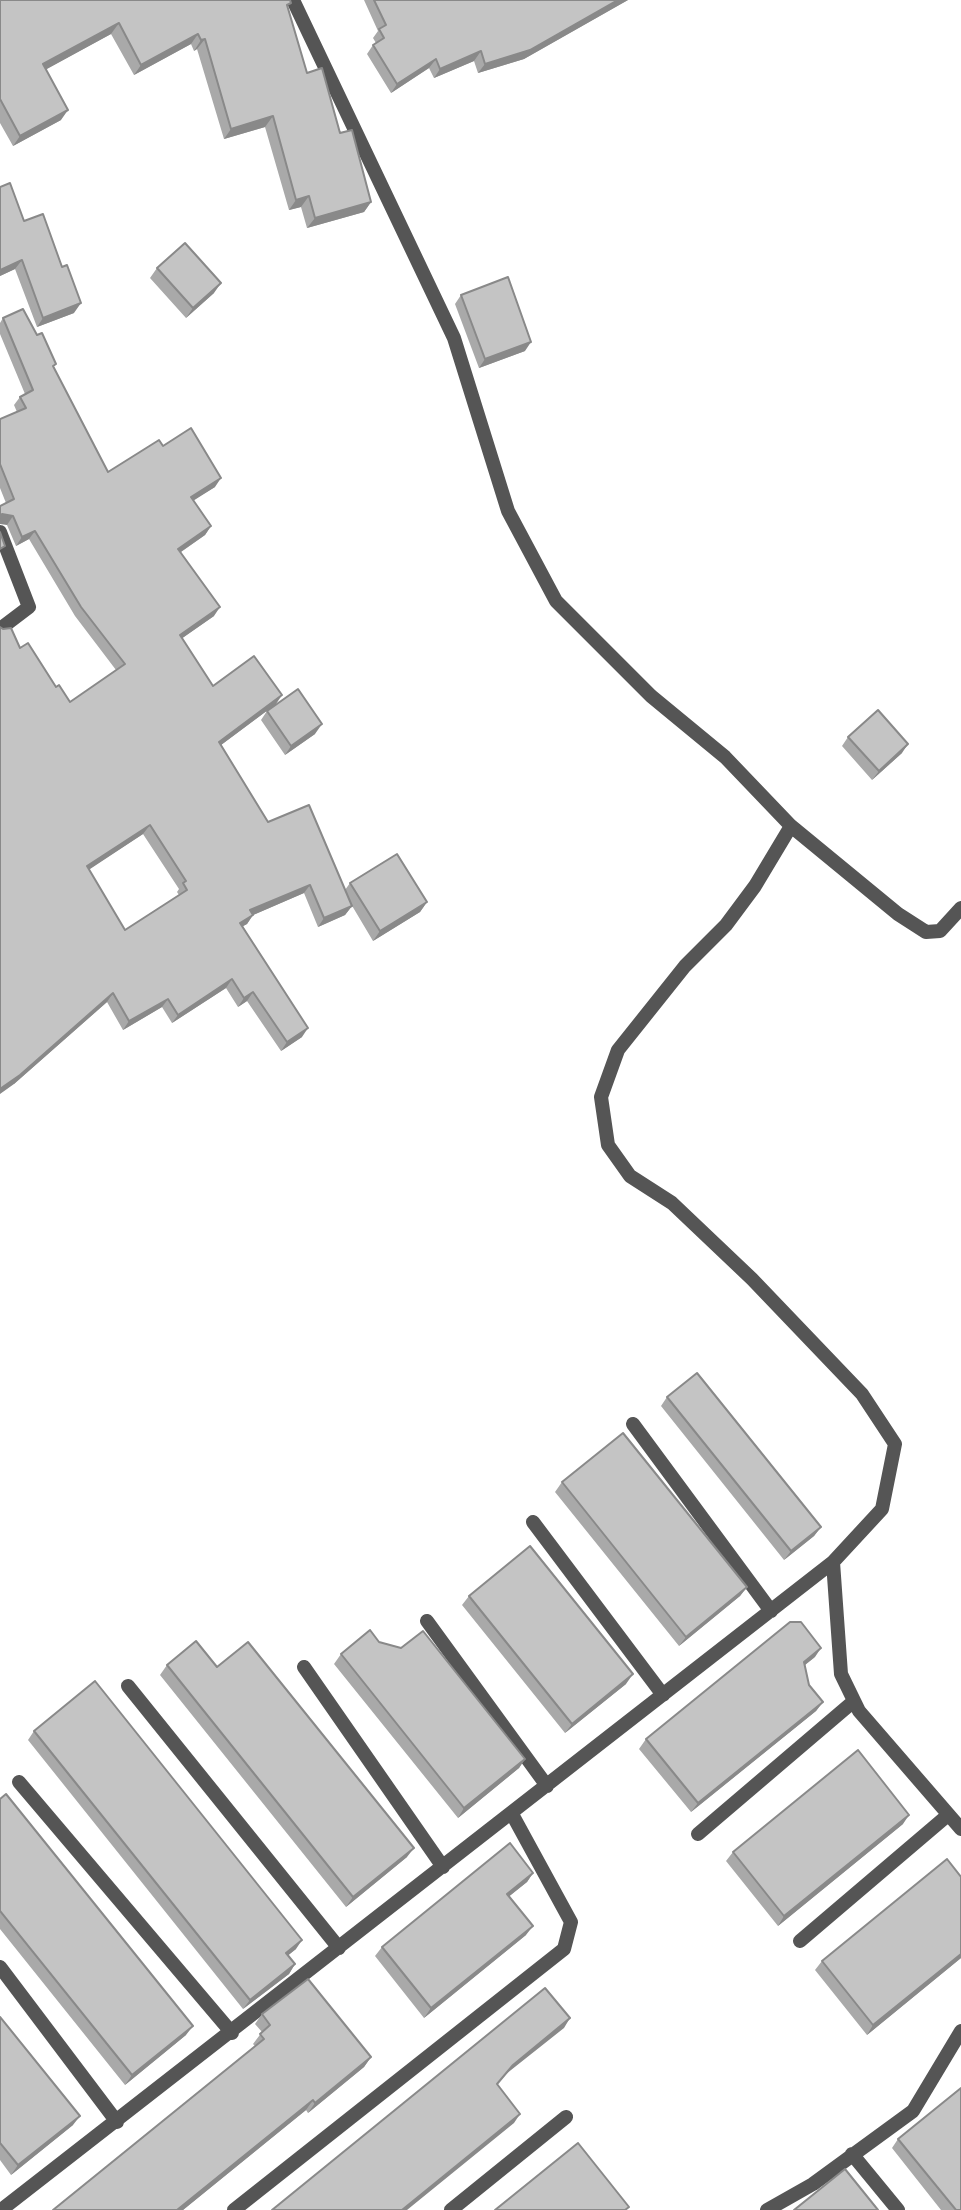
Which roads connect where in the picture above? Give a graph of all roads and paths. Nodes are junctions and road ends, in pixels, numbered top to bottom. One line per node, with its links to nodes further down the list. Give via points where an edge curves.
1 (293, 0): 4 (street, via 454,338 508,511 556,601 652,696 725,757)
2 (0, 532): 3 (street, via 29,607)
3 (0, 629)
4 (792, 826): 5 (street, via 898,915 926,932 940,931); 8 (street, via 726,925 685,966 618,1049 601,1097 608,1145 630,1176 672,1203 752,1279 862,1394 895,1444 882,1509)
5 (961, 908)
6 (633, 1424): 9 (street)
7 (533, 1522): 13 (street)
8 (833, 1562): 9 (street); 14 (street, via 841,1674)
9 (771, 1611): 13 (street)
10 (427, 1621): 16 (street)
11 (304, 1667): 21 (street)
12 (128, 1686): 23 (street)
13 (663, 1695): 16 (street)
14 (854, 1701): 18 (street); 20 (street)
15 (19, 1782): 26 (street)
16 (547, 1786): 17 (street)
17 (512, 1814): 21 (street); 32 (street, via 571,1922 564,1949)
18 (948, 1815): 19 (street); 22 (street)
19 (961, 1829)
20 (698, 1835)
21 (443, 1867): 23 (street)
22 (800, 1941)
23 (339, 1948): 26 (street)
24 (0, 1967): 29 (street)
25 (961, 2031): 27 (street)
26 (232, 2033): 29 (street)
27 (957, 2049): 30 (street, via 913,2111)
28 (566, 2117): 33 (street)
29 (117, 2122): 31 (street)
30 (852, 2154): 34 (street, via 813,2184); 35 (street)
31 (5, 2206)
32 (234, 2210)
33 (452, 2210)
34 (767, 2210)
35 (898, 2210)

